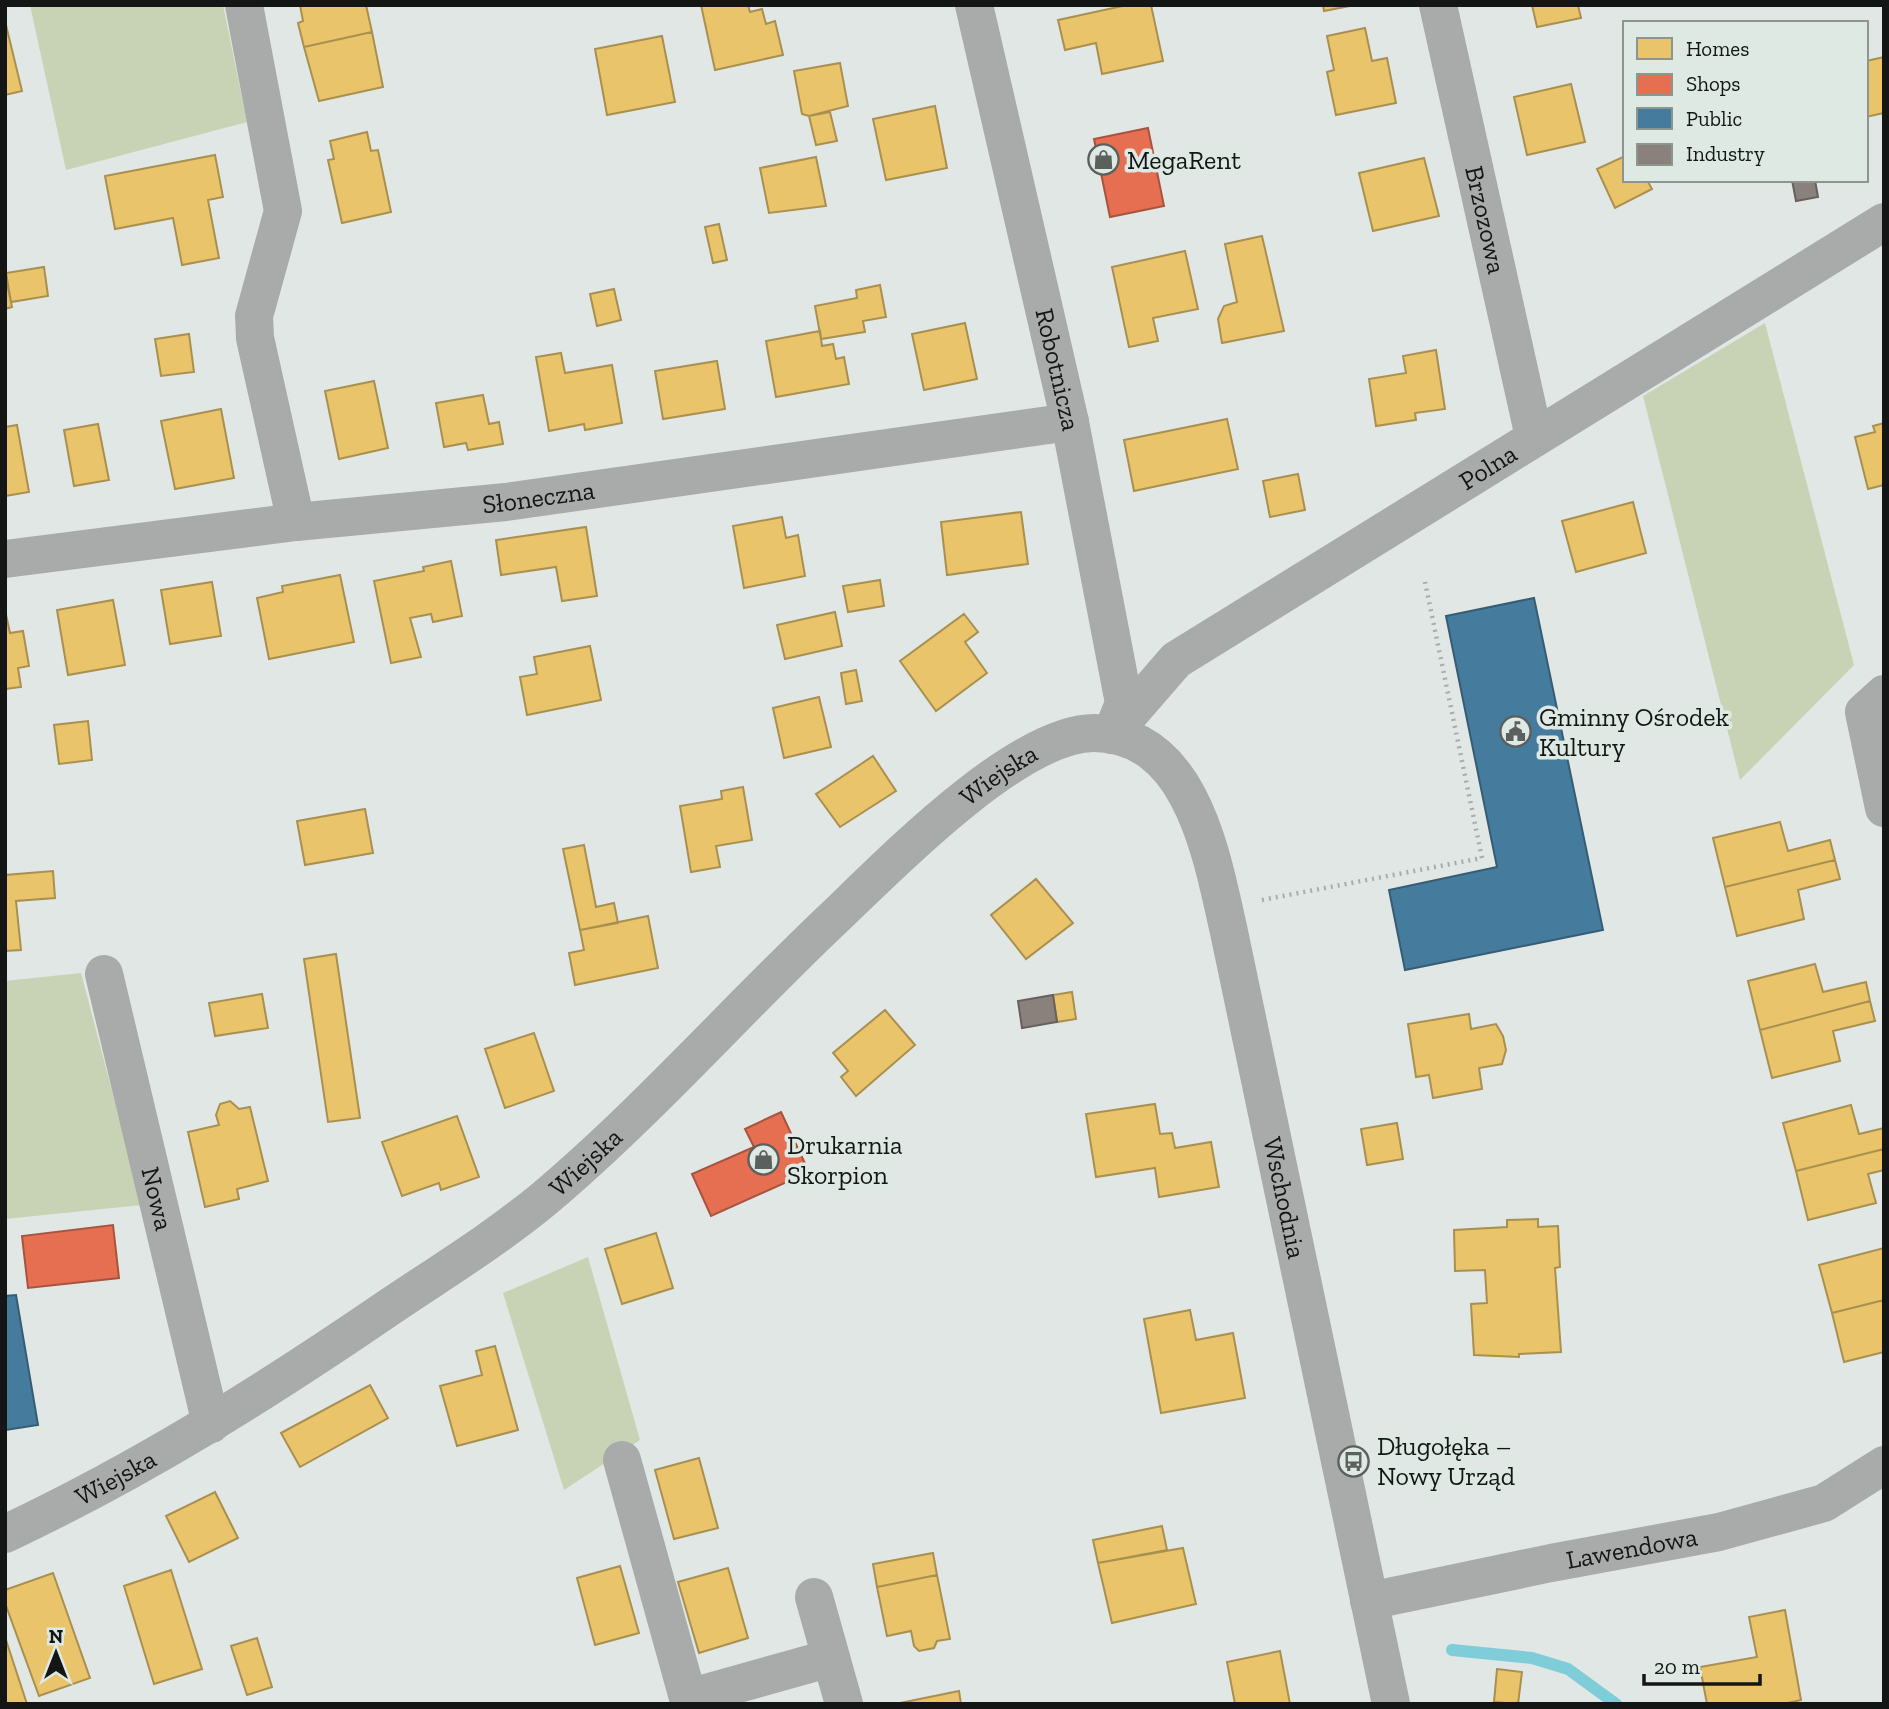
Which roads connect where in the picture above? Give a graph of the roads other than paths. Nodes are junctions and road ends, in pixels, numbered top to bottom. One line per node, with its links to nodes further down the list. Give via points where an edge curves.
1 (244, 5): 7 (street, via 283,211 254,316 256,338)
2 (974, 5): 5 (street, Robotnicza)
3 (1438, 5): 6 (street, Brzozowa)
4 (1884, 222): 6 (street, Polna)
5 (1070, 422): 7 (street, Słoneczna, via 506,502); 10 (street, Robotnicza, via 1124,702)
6 (1534, 437): 10 (street, Polna, via 1176,660)
7 (296, 522): 8 (street, Słoneczna)
8 (5, 559)
9 (1884, 694): 11 (street, via 1864,712)
10 (1111, 735): 13 (street, Wiejska, via 1065,737 1025,756 980,789 897,857 685,1067 544,1198 360,1328); 18 (street, Wschodnia, via 1146,750 1166,765 1188,795 1206,839)
11 (1884, 808)
12 (104, 974): 13 (street, Nowa)
13 (211, 1424): 16 (street, Wiejska, via 98,1490)
14 (622, 1460): 19 (street, via 688,1698)
15 (1884, 1465): 18 (street, Lawendowa, via 1824,1503 1720,1532)
16 (5, 1534)
17 (814, 1597): 19 (street)
18 (1370, 1601): 21 (street, Wschodnia)
19 (831, 1658): 20 (street)
20 (844, 1704)
21 (1391, 1704)

